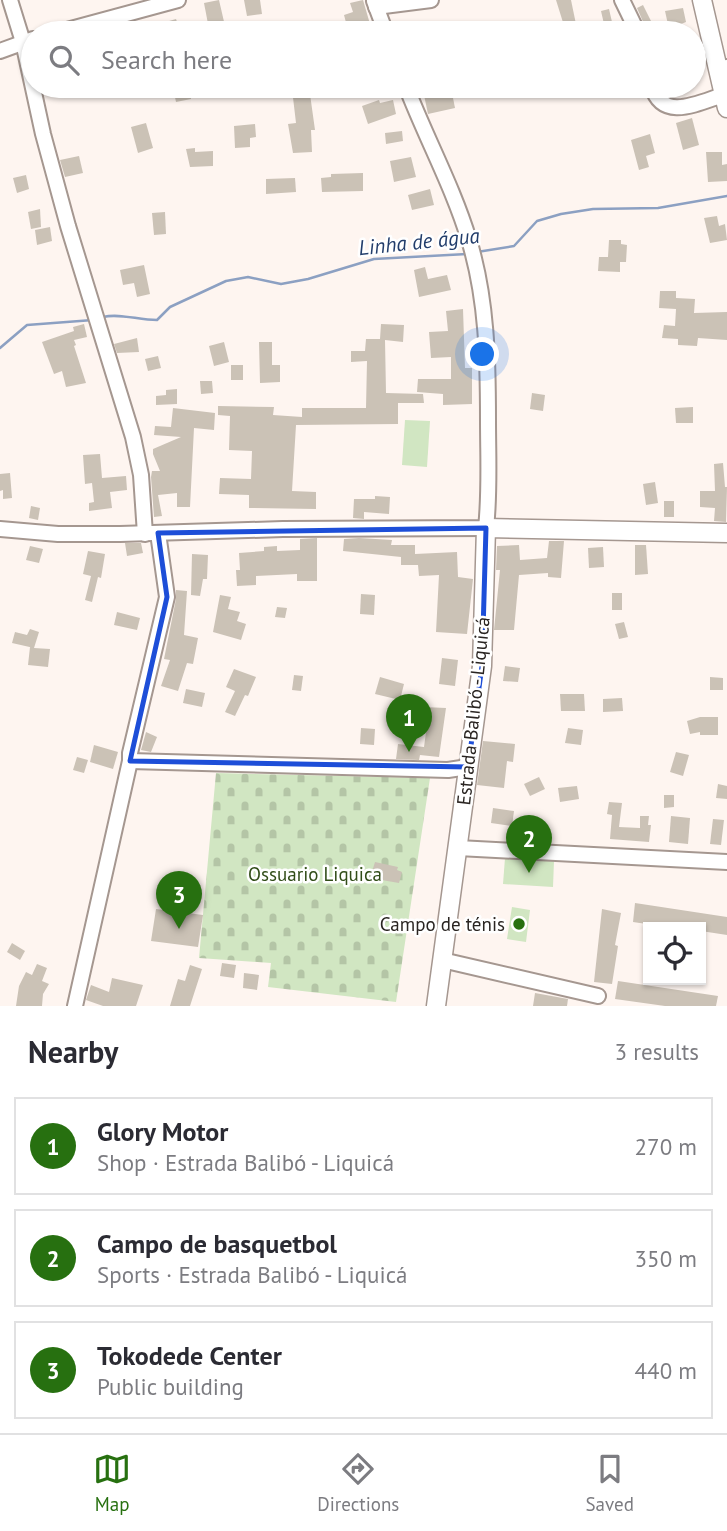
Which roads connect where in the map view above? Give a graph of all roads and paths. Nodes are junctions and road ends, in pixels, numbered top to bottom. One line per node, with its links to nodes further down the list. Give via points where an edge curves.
1 (10, 0): 10 (street)
2 (178, 0): 7 (street)
3 (431, 0): 6 (street)
4 (622, 0): 9 (street)
5 (702, 0): 17 (main road)
6 (375, 4): 8 (street)
7 (100, 21)
8 (381, 21)
9 (632, 21)
10 (21, 25)
11 (21, 44): 12 (street)
12 (0, 51)
13 (727, 67): 17 (street)
14 (37, 98): 20 (street, via 43,134 133,437)
15 (411, 98): 18 (street, via 460,213 481,291 489,355)
16 (658, 98): 17 (street, via 680,108)
17 (725, 102)
18 (486, 528): 20 (street); 21 (main road); 23 (main road, Estrada Balibó - Liquicá, via 482,666)
19 (0, 529): 20 (street)
20 (152, 533): 22 (street, via 167,597)
21 (727, 533)
22 (130, 761): 23 (street); 28 (street)
23 (468, 767): 24 (main road, Estrada Balibó - Liquicá)
24 (458, 848): 25 (street); 26 (main road, Estrada Balibó - Liquicá)
25 (727, 862)
26 (442, 960): 27 (street); 29 (main road, Estrada Balibó - Liquicá)
27 (598, 996)
28 (75, 1006)
29 (436, 1006)

